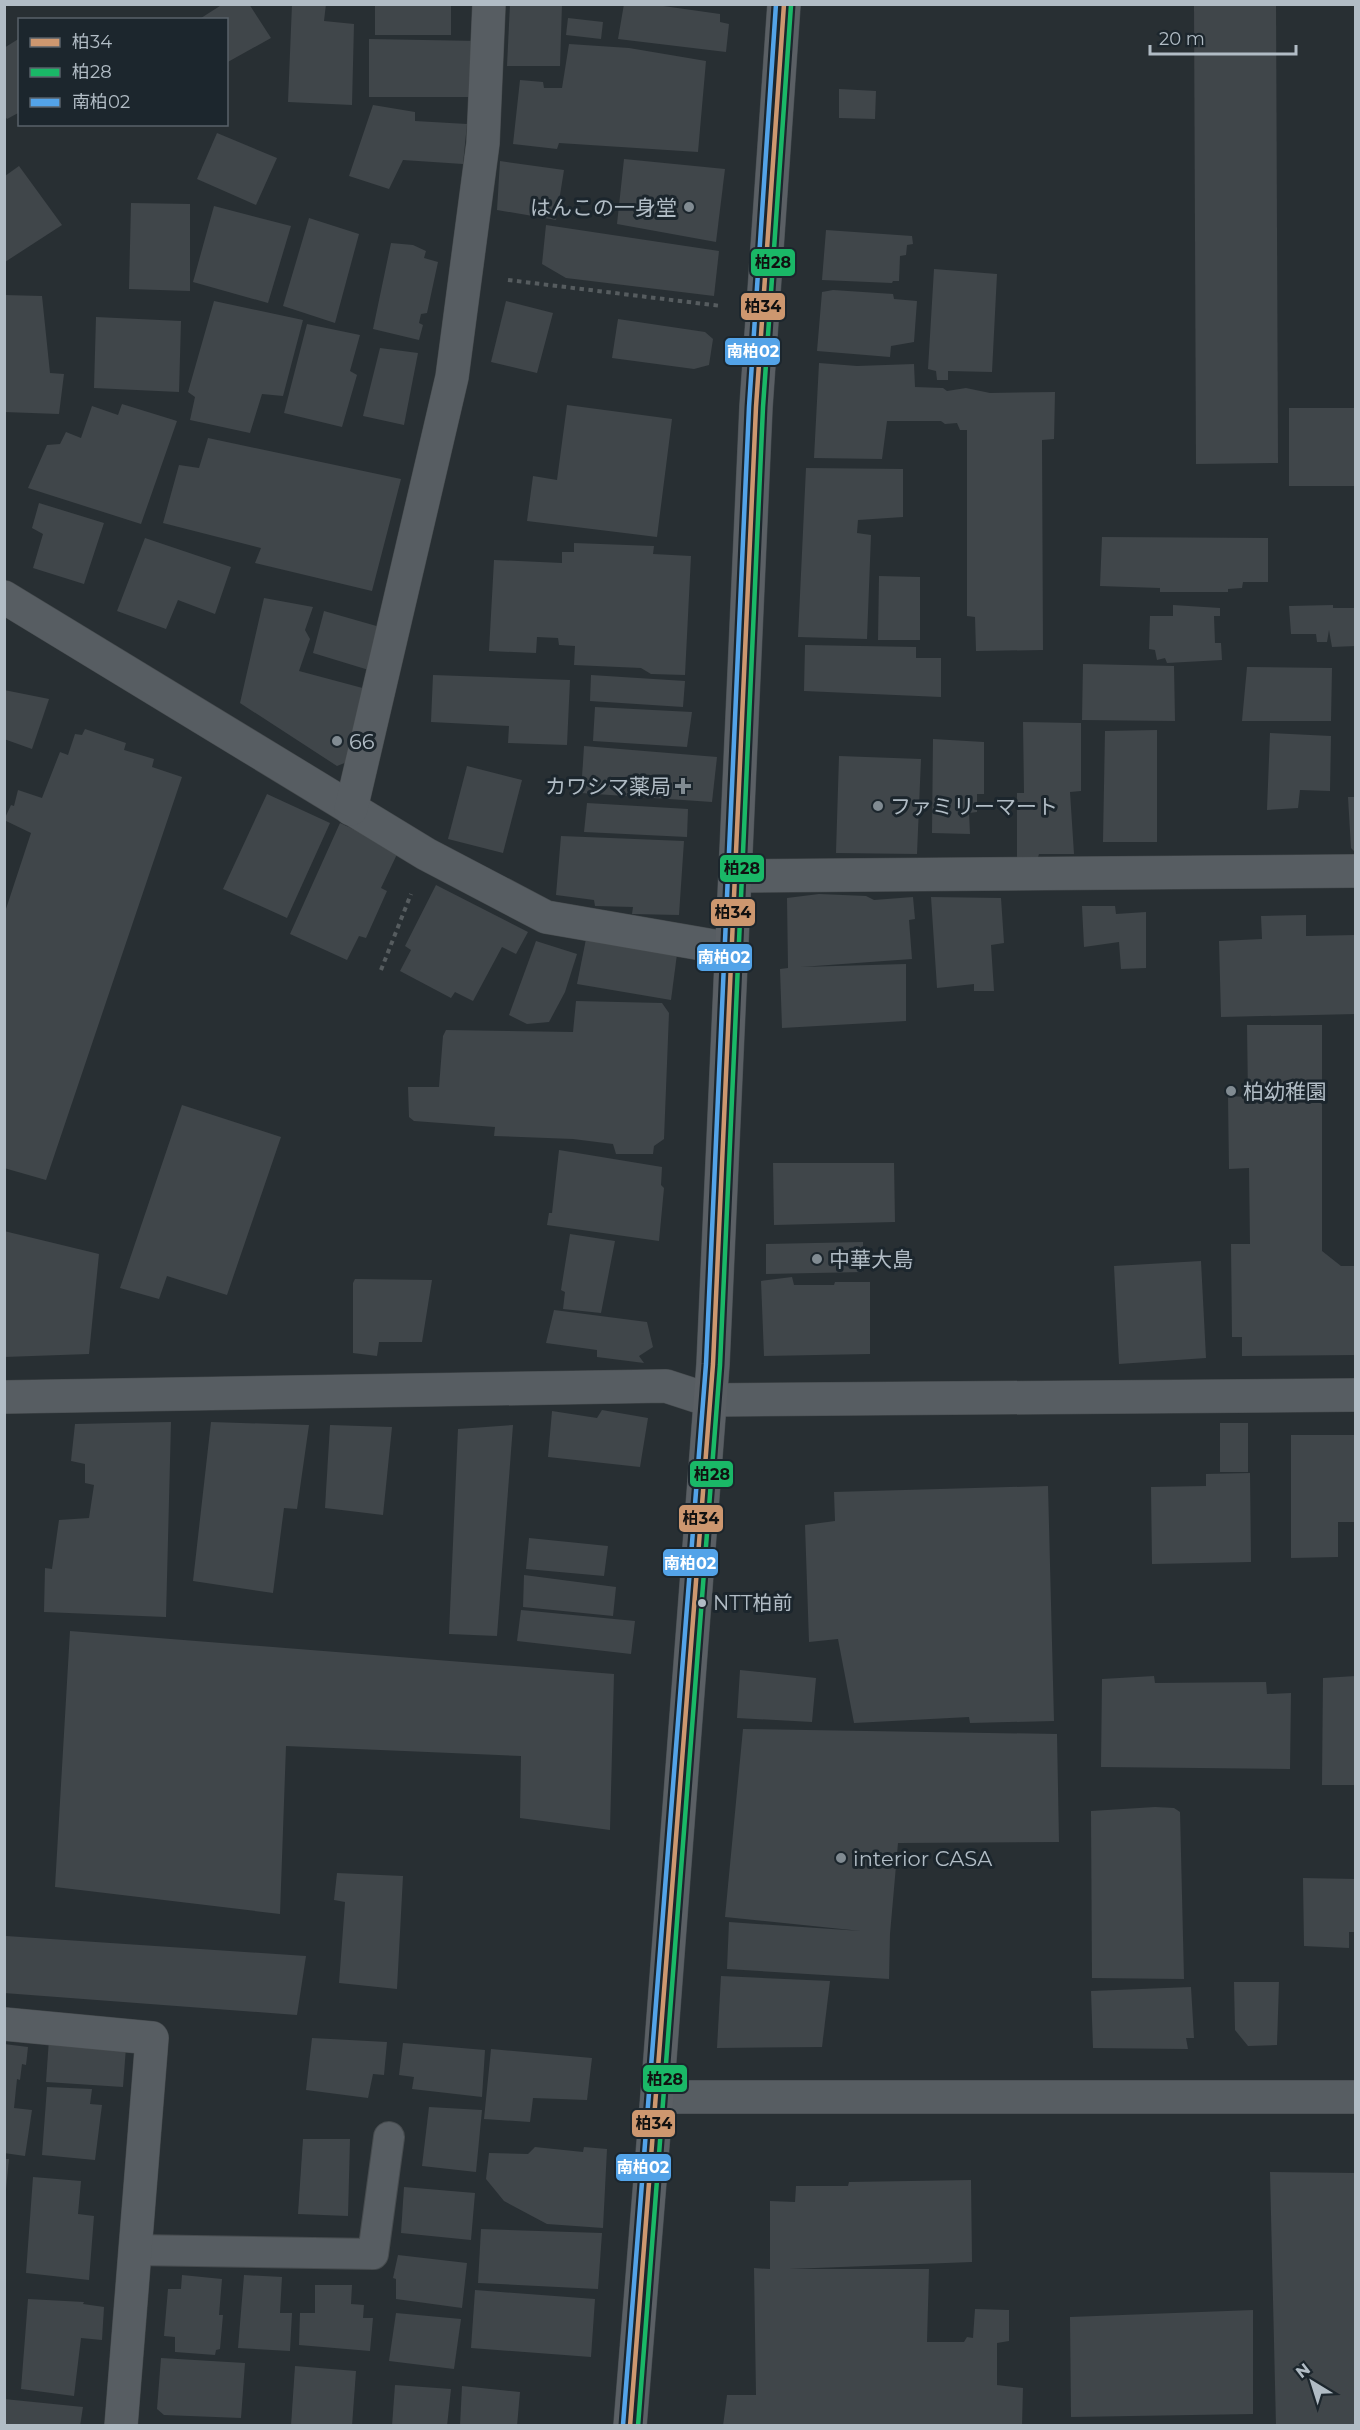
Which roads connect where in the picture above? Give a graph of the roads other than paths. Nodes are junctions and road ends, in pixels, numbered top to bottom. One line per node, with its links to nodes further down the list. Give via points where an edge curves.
1 (489, 4): 4 (street, via 483,144 452,377)
2 (784, 4): 6 (main road, via 761,311)
3 (4, 597): 4 (street)
4 (351, 808): 7 (street, via 426,854 546,917)
5 (1356, 871): 6 (street)
6 (736, 876): 7 (main road)
7 (730, 949): 10 (main road)
8 (1356, 1395): 10 (street)
9 (4, 1397): 10 (street, via 666,1386)
10 (709, 1400): 12 (main road)
11 (4, 2024): 15 (street, via 152,2038)
12 (657, 2097): 13 (street); 17 (main road)
13 (1356, 2097)
14 (390, 2137): 15 (lane, via 373,2254)
15 (136, 2250): 16 (street)
16 (121, 2426)
17 (630, 2426)

